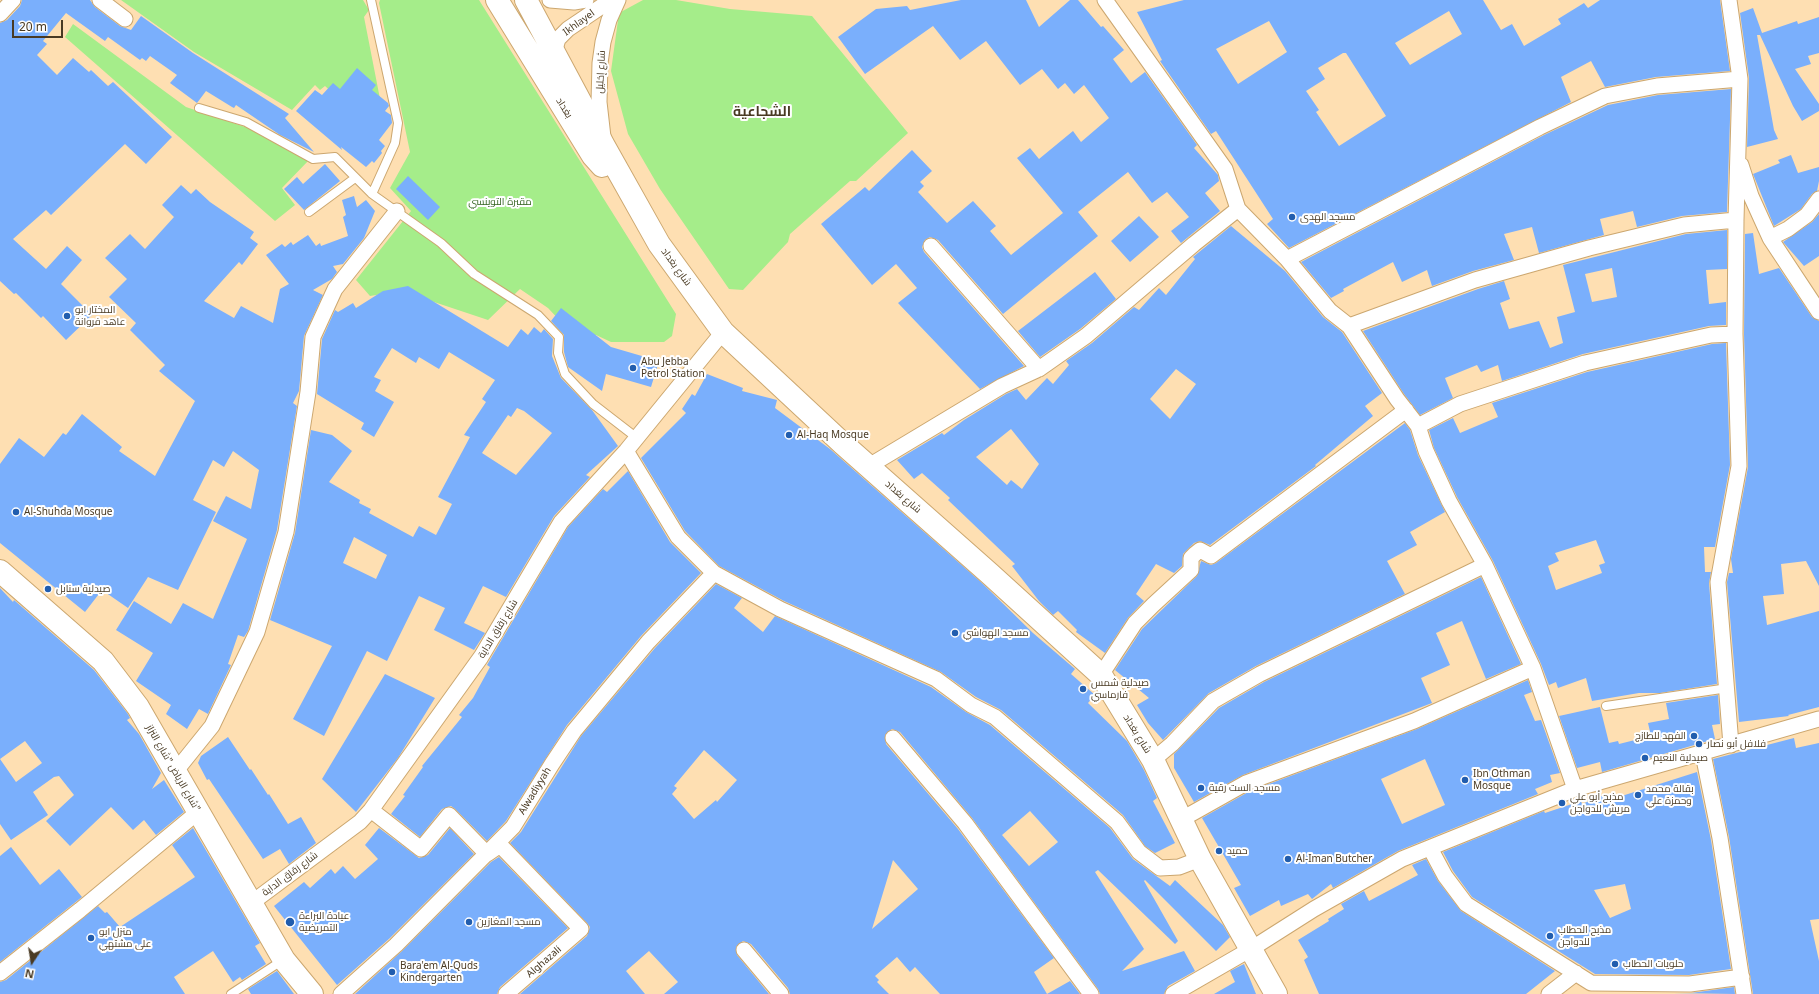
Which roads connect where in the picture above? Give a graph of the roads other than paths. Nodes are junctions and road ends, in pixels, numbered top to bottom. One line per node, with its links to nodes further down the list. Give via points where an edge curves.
1 (13, 0): 12 (street)
2 (100, 0): 13 (street)
3 (372, 0): 20 (lane, via 398,123 395,143)
4 (497, 0): 22 (main road, بغداد, via 593,156)
5 (526, 0): 14 (main road, شارع بغداد)
6 (550, 0): 7 (street, Ikhlayel)
7 (586, 0)
8 (611, 0): 14 (street, Ikhlayel, via 568,29 558,39)
9 (618, 0): 17 (street, شارع إخليل, via 609,20 600,63)
10 (1105, 0): 23 (street, via 1225,169)
11 (1729, 0): 15 (street)
12 (0, 14)
13 (125, 19)
14 (554, 52): 17 (main road, شارع بغداد)
15 (1740, 79): 18 (street); 29 (street, via 1657,86 1605,96 1540,126)
16 (199, 108): 19 (lane, via 246,122 313,159 334,158)
17 (604, 146): 22 (main road, شارع بغداد)
18 (1738, 154): 26 (street); 27 (street, via 1751,196)
19 (355, 178): 20 (lane); 25 (lane)
20 (372, 194): 24 (lane)
21 (1819, 199): 27 (street, via 1807,215)
22 (640, 209): 32 (main road, شارع بغداد, via 659,244)
23 (1238, 209): 29 (street); 34 (street, via 1086,336)
24 (397, 211): 37 (lane, via 441,243 474,274 538,315 559,337 558,353 564,374 593,404); 52 (street, via 335,289 313,337 308,392 286,532 257,632 212,726)
25 (309, 212)
26 (1736, 220): 31 (street, via 1684,225 1582,250 1475,280); 33 (street)
27 (1770, 238): 30 (street)
28 (931, 246): 34 (street)
29 (1287, 259): 31 (street, via 1330,311)
30 (1819, 312)
31 (1349, 326): 35 (street)
32 (723, 332): 37 (street, شارع زقاق الداية); 39 (main road, شارع بغداد)
33 (1735, 334): 36 (street, via 1711,335 1585,363 1460,404); 45 (street, via 1739,466 1718,582)
34 (1039, 369): 39 (street, via 1002,386)
35 (1406, 410): 36 (street); 44 (street, via 1211,556 1200,550 1195,554 1191,558 1191,570 1135,624)
36 (1418, 426): 40 (street, via 1426,451 1449,501)
37 (637, 438): 38 (street, شارع زقاق الداية)
38 (626, 451): 42 (street, via 678,537); 54 (street, شارع زقاق الداية, via 561,522 481,657)
39 (869, 466): 44 (main road, شارع بغداد)
40 (1485, 565): 43 (street); 51 (street, via 1287,660 1226,693 1213,701)
41 (0, 571): 52 (main road, شارع الرياض "شارع النزاز", via 103,661 138,707)
42 (714, 573): 58 (street, Alwadiyyah, via 648,642 574,731 513,828); 59 (street, via 780,609 936,679 971,705 995,717 1117,822 1140,852 1160,868 1179,867)
43 (1533, 668): 53 (street); 56 (street, via 1414,721 1246,783)
44 (1101, 676): 51 (main road, شارع بغداد)
45 (1728, 688): 46 (lane); 49 (street)
46 (1606, 706)
47 (1819, 719): 49 (street)
48 (893, 738): 72 (street, via 965,823)
49 (1731, 745): 50 (street)
50 (1703, 754): 53 (street); 66 (street, via 1720,838)
51 (1153, 760): 56 (main road, شارع بغداد)
52 (175, 772): 55 (main road, شارع الرياض "شارع النزاز")
53 (1575, 789): 57 (street)
54 (371, 810): 58 (street, via 421,849 449,815); 60 (street, شارع زقاق الداية, via 360,822)
55 (198, 812): 60 (main road, شارع الرياض "شارع النزاز"); 64 (street, via 80,910)
56 (1182, 820): 59 (main road, شارع بغداد)
57 (1430, 848): 61 (street, via 1402,859 1314,909); 65 (street, via 1445,876 1466,904)
58 (487, 854): 69 (street, Alwadiyyah, via 396,945); 70 (street, Alghazali, via 500,845 581,928)
59 (1200, 859): 61 (main road, شارع بغداد)
60 (250, 904): 63 (main road, شارع الرياض "شارع النزاز")
61 (1251, 949): 73 (street); 74 (main road, شارع بغداد)
62 (744, 950): 71 (street)
63 (284, 960): 67 (lane); 68 (main road, شارع الرياض "شارع النزاز")
64 (0, 972)
65 (1576, 973): 66 (street, via 1591,983 1690,984); 75 (street)
66 (1742, 977): 76 (street)
67 (231, 994)
68 (312, 994)
69 (341, 994)
70 (506, 994)
71 (781, 994)
72 (1091, 994)
73 (1173, 994)
74 (1276, 994)
75 (1549, 994)
76 (1744, 994)

